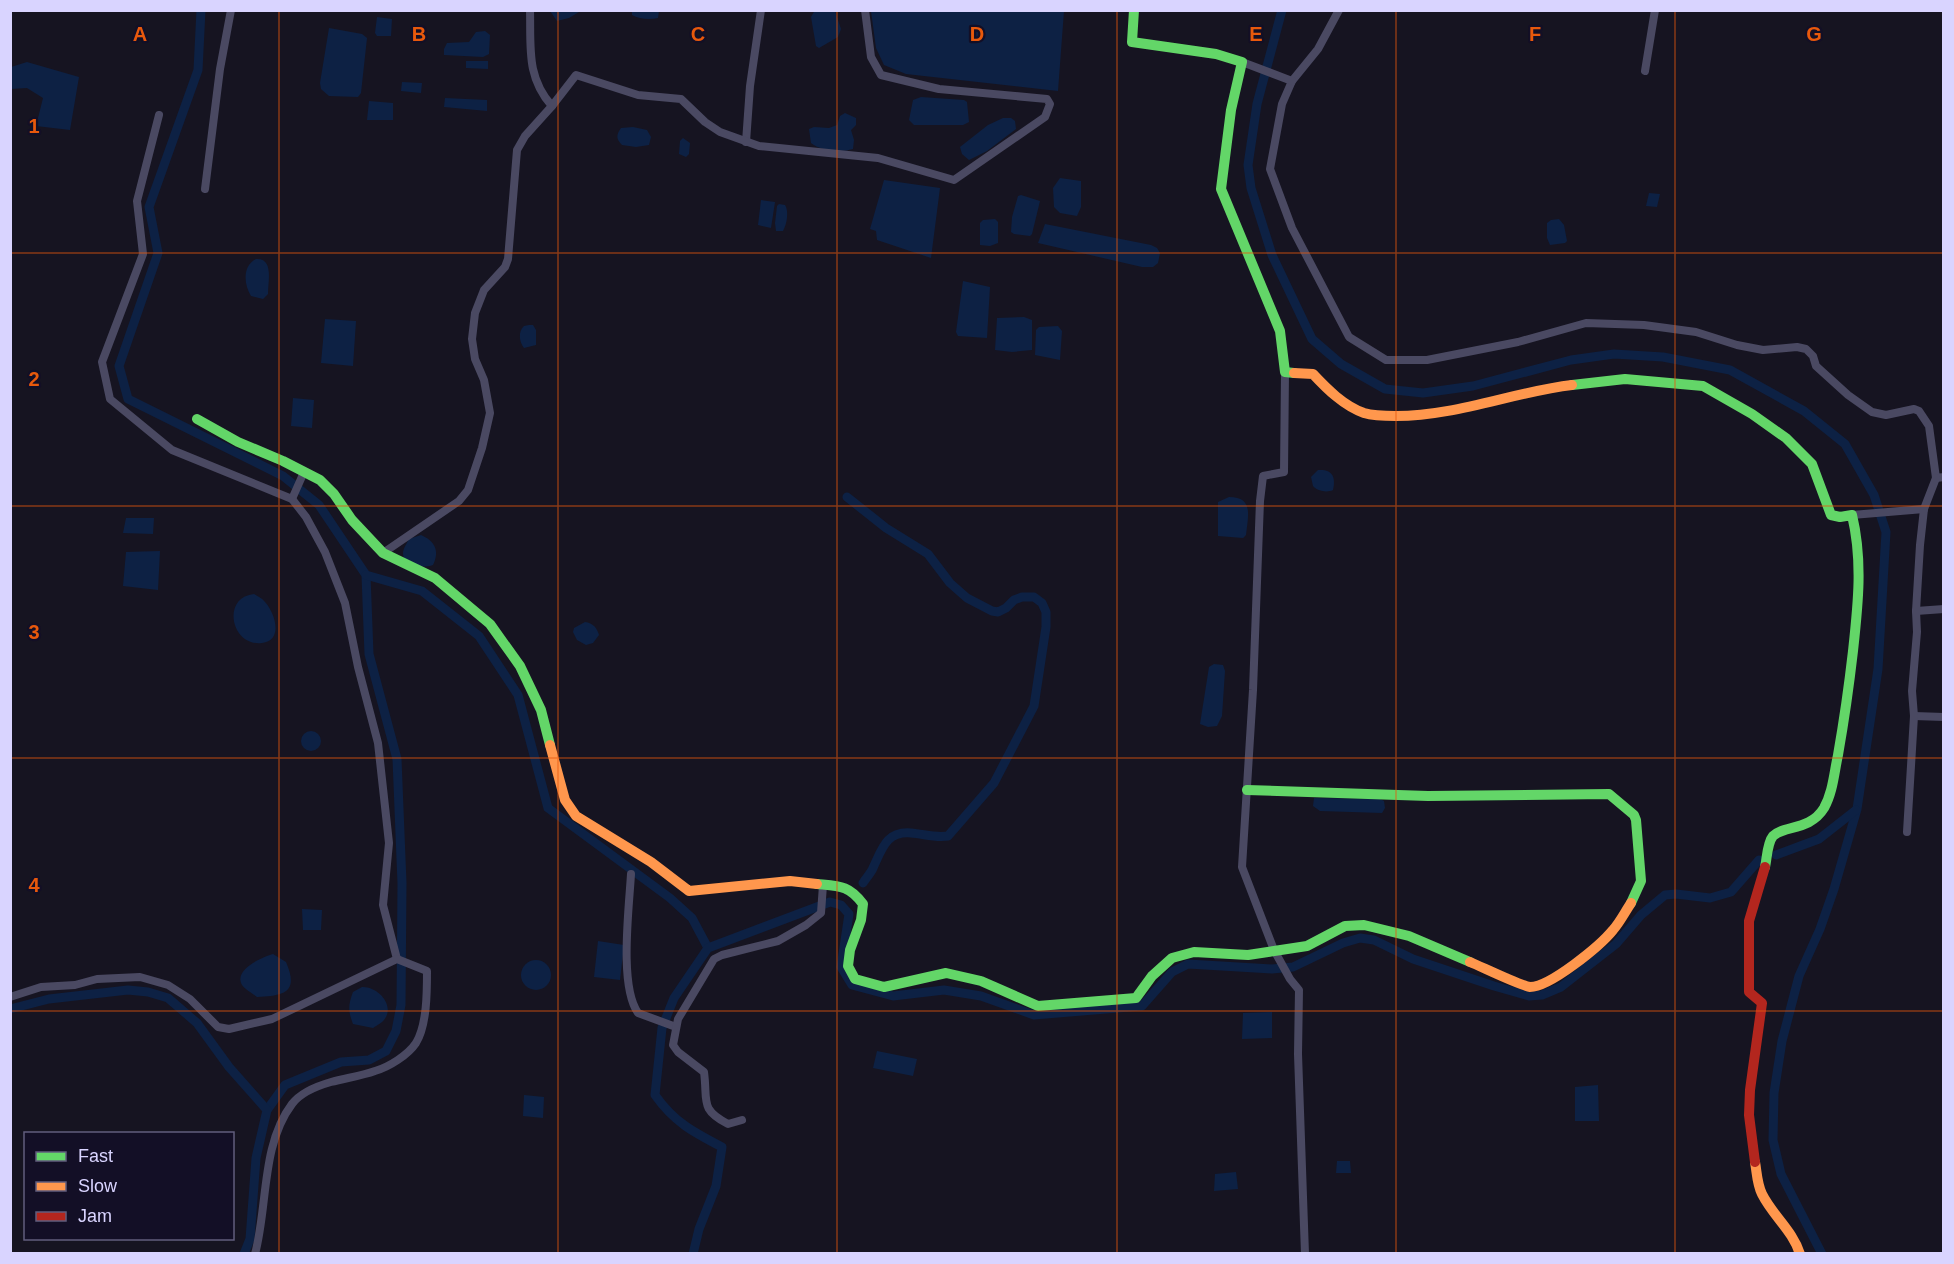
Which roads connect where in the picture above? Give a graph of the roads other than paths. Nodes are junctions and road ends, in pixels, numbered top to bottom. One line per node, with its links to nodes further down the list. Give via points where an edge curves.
1 (231, 10): 14 (street)
2 (530, 10): 11 (street, via 532,72)
3 (760, 10): 13 (street)
4 (865, 10): 13 (street, via 871,57 881,75 939,89 1047,99 1050,104 1045,117 954,180 878,158)
5 (1134, 10): 8 (street, via 1132,42 1216,54)
6 (1339, 10): 10 (street, via 1318,49)
7 (1654, 10): 9 (street)
8 (1242, 62): 10 (street); 15 (street, via 1231,110 1221,189 1280,331)
9 (1645, 71)
10 (1292, 81): 18 (street, via 1282,104 1270,169 1292,228 1349,337 1386,360 1427,360 1586,324 1644,325 1696,332 1763,350 1797,347 1813,356 1816,366 1872,412 1886,415 1914,409 1922,413 1929,426)
11 (552, 106): 13 (street, via 576,75 638,95 681,99 712,127); 22 (street, via 517,150 508,259 483,290 476,313 472,339 490,413 468,490 459,501)
12 (159, 115): 19 (street, via 137,201 142,254 102,362 110,399 172,450)
13 (746, 142)
14 (205, 189)
15 (1286, 372): 21 (street, via 1312,374 1329,391 1365,413 1415,416 1549,388 1625,379 1703,386 1786,438 1812,464 1832,514); 27 (street, via 1284,472 1263,477 1260,501)
16 (197, 419): 17 (street)
17 (304, 472): 19 (street); 22 (street, via 320,480 334,494)
18 (1940, 478): 20 (street)
19 (292, 498): 32 (street, via 326,552 345,603 378,743 388,843 383,905)
20 (1924, 509): 21 (street); 24 (street)
21 (1852, 515): 38 (street, via 1857,537 1857,598 1844,723 1831,789 1823,811 1814,819 1774,835 1749,921 1749,993 1762,1003 1749,1115 1759,1187 1762,1198 1798,1244)
22 (382, 553): 30 (street, via 435,578 490,624 520,666 541,710 565,800 576,816 651,862 689,891 790,881)
23 (1944, 609): 24 (street)
24 (1916, 610): 25 (street)
25 (1914, 716): 26 (street); 28 (street)
26 (1944, 717)
27 (1246, 790): 31 (street, via 1242,867); 31 (street, via 1540,797 1609,794 1636,820 1641,881 1635,898 1597,947 1540,985 1529,987 1409,936 1364,925 1345,926 1307,946)
28 (1907, 832)
29 (632, 874): 34 (street, via 627,939 631,1001 638,1013)
30 (823, 885): 31 (street, via 844,887 863,904 848,966 855,979 876,986 946,973 981,981 1038,1006 1136,998 1172,958 1194,951); 34 (street, via 821,913 778,941 714,959)
31 (1275, 953): 37 (street, via 1299,990)
32 (398, 959): 33 (street, via 272,1019 229,1029 218,1027 190,999 168,985 140,977 41,987); 36 (street, via 427,971 427,994 416,1043 390,1065 319,1085 292,1103 279,1128 269,1162)
33 (10, 997)
34 (676, 1027): 35 (street, via 673,1045 704,1072 708,1110 728,1124)
35 (742, 1120)
36 (255, 1254)
37 (1305, 1254)
38 (1800, 1254)

